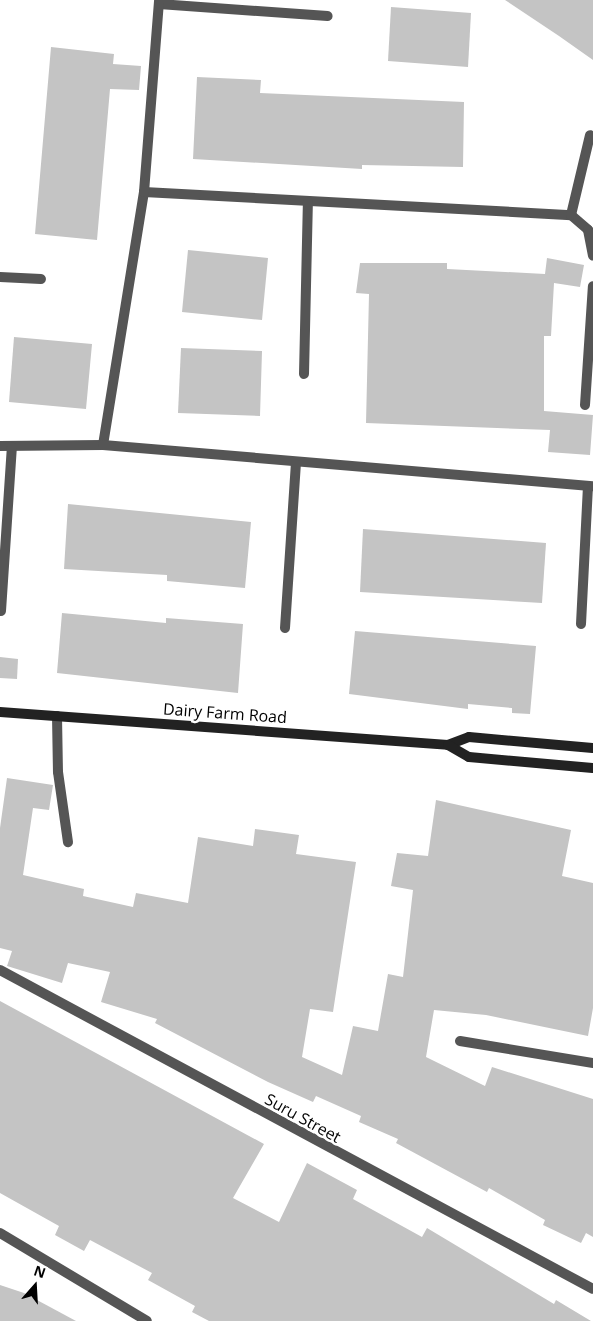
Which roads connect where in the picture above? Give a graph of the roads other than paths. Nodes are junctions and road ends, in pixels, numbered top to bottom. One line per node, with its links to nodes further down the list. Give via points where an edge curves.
1 (159, 2): 2 (street); 4 (street)
2 (328, 16)
3 (590, 135): 6 (street)
4 (144, 192): 5 (street); 13 (street)
5 (308, 202): 6 (street); 11 (street)
6 (571, 215): 7 (street, via 588,230)
7 (593, 256)
8 (0, 277): 9 (street)
9 (41, 279)
10 (593, 286): 12 (street)
11 (304, 374)
12 (584, 405)
13 (104, 445): 15 (street); 16 (street)
14 (0, 446): 15 (street)
15 (12, 447): 18 (street)
16 (296, 464): 17 (street); 20 (street)
17 (590, 486): 19 (street)
18 (1, 611)
19 (580, 624)
20 (286, 628)
21 (0, 712): 22 (main road, Dairy Farm Road)
22 (57, 716): 23 (main road, Dairy Farm Road); 26 (street, via 58,772)
23 (448, 745): 24 (main road, Dairy Farm Road, via 469,737); 25 (main road, Dairy Farm Road, via 469,757)
24 (593, 748)
25 (593, 768)
26 (68, 842)
27 (0, 970): 31 (street, Suru Street)
28 (460, 1041): 29 (street)
29 (593, 1063)
30 (0, 1233): 32 (street)
31 (593, 1289)
32 (147, 1321)

